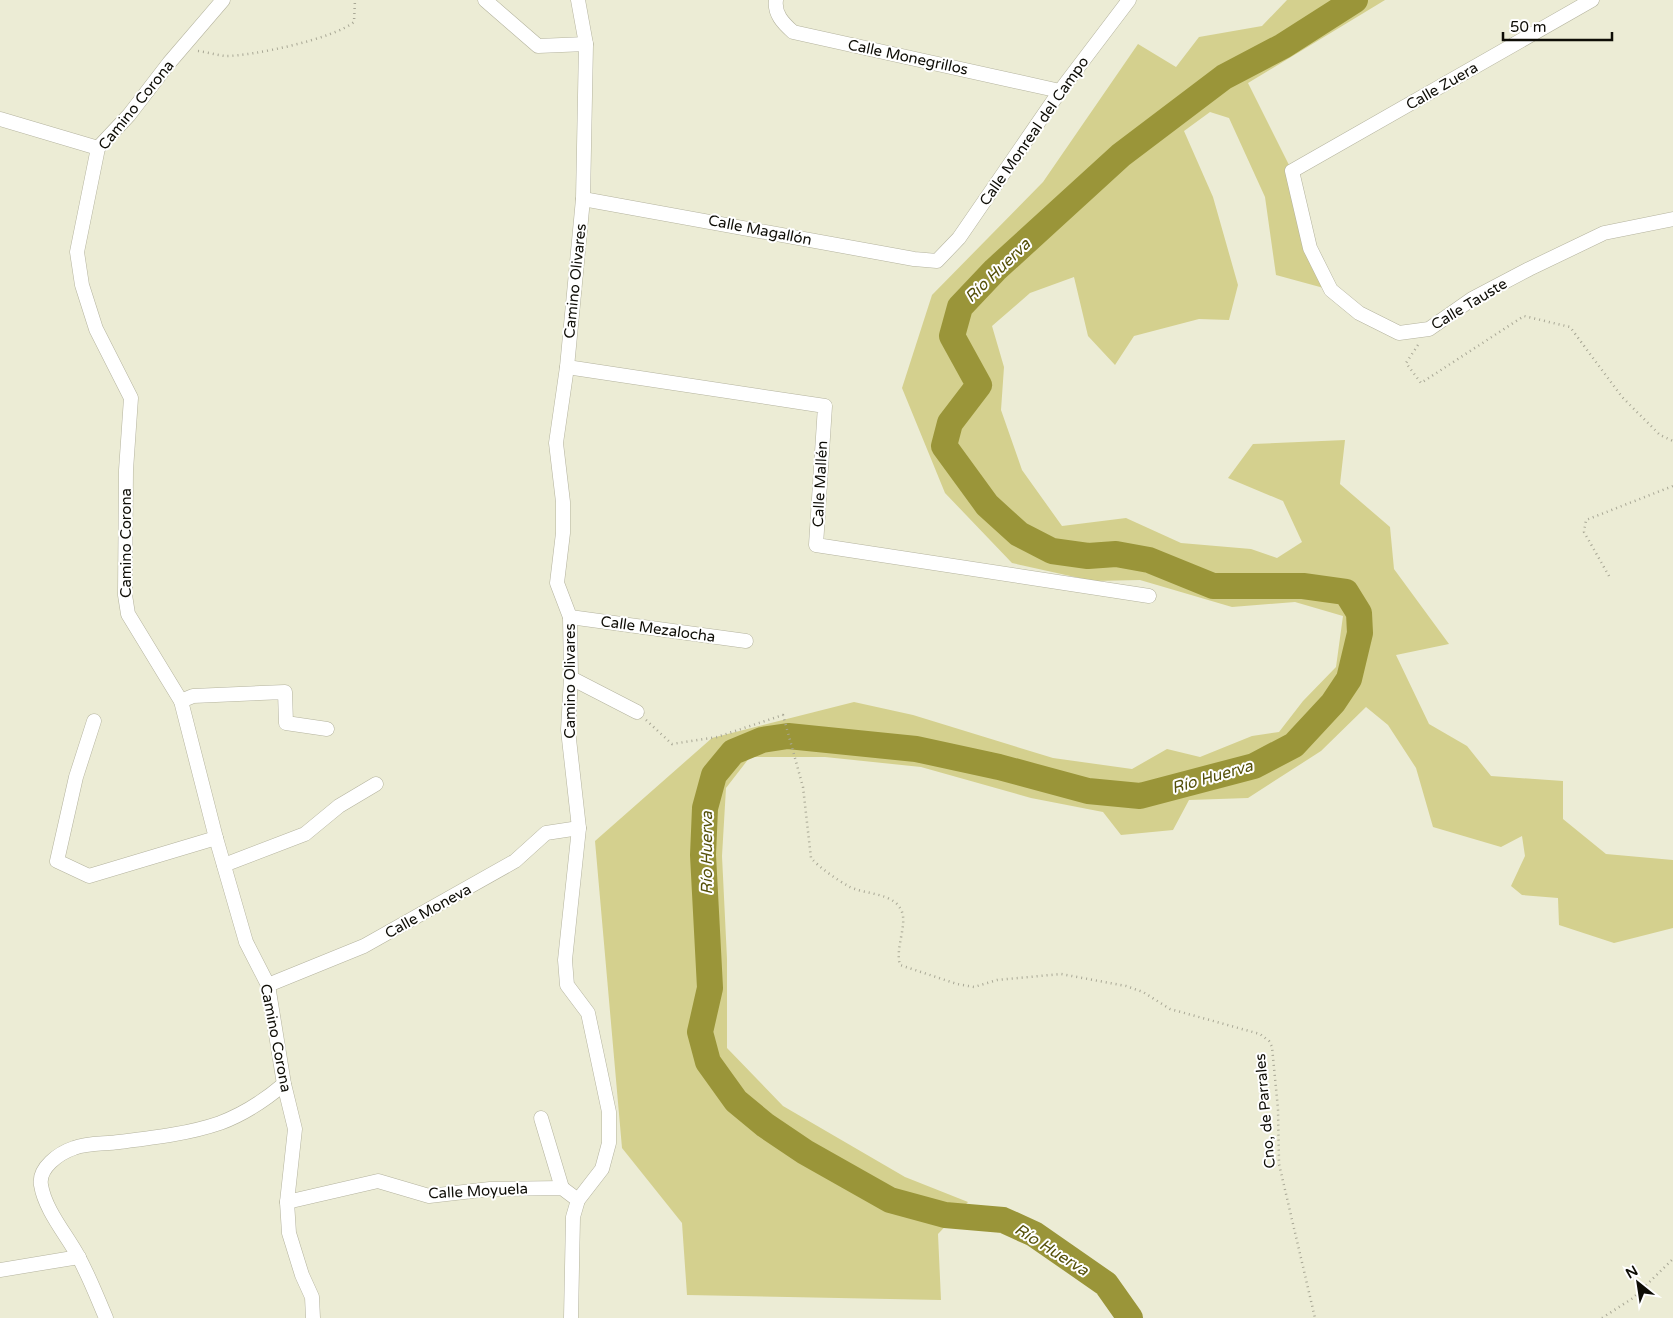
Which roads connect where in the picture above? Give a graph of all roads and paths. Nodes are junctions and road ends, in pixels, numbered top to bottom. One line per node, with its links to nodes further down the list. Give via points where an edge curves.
1 (222, 0): 9 (street, Camino Corona)
2 (355, 0): 9 (path, via 354,22 346,30 319,39 225,56)
3 (485, 0): 8 (street, via 538,46)
4 (578, 0): 8 (street, Camino Olivares)
5 (776, 0): 10 (street, Calle Monegrillos, via 780,21 793,32)
6 (1129, 0): 10 (street, Calle Monreal del Campo)
7 (1592, 0): 13 (street, Calle Zuera)
8 (586, 44): 14 (street, Camino Olivares)
9 (182, 48): 12 (street, Camino Corona, via 129,115)
10 (1060, 91): 16 (street, Calle Monreal del Campo, via 959,238)
11 (0, 119): 12 (street)
12 (98, 148): 26 (street, Camino Corona, via 77,252 82,285 96,329 131,398 126,470 125,595 128,614)
13 (1292, 171): 17 (street, Calle Tauste, via 1310,248 1331,290 1359,313 1399,333)
14 (583, 199): 16 (street, Calle Magallón); 18 (street, Camino Olivares)
15 (1673, 219): 17 (street, Calle Tauste, via 1604,233 1472,299)
16 (938, 261)
17 (1428, 329): 19 (path, via 1406,362 1421,383 1524,316 1570,327 1622,397 1660,435)
18 (567, 367): 22 (street, Calle Mallén, via 825,406 816,545); 23 (street, Camino Olivares, via 556,443 563,502 557,583)
19 (1673, 441)
20 (1673, 486): 21 (path, via 1586,520 1584,532)
21 (1609, 576)
22 (1149, 596)
23 (570, 617): 24 (street, Calle Mezalocha); 25 (street, Camino Olivares)
24 (746, 641)
25 (571, 678): 27 (street); 31 (street, Camino Olivares, via 568,730)
26 (181, 701): 29 (street, via 193,696 285,692 286,723); 32 (street, Camino Corona)
27 (637, 712): 46 (path, Cno, de Parrales, via 672,744 718,737 783,715 802,787 811,858 849,886 898,903 903,914 897,956 900,965 974,987 997,980 1061,974 1126,986 1143,992 1170,1009 1260,1034 1269,1041 1274,1059 1279,1164)
28 (94, 721): 32 (street, via 76,777 57,861 89,876)
29 (327, 729)
30 (376, 784): 33 (street, via 339,806 306,834)
31 (579, 828): 34 (street, Calle Moneva, via 546,833 515,862 372,941); 38 (street, Camino Olivares, via 565,960 568,984 588,1013 609,1112 609,1143 602,1169)
32 (216, 838): 33 (street, Camino Corona)
33 (224, 865): 34 (street, Camino Corona, via 246,942)
34 (268, 985): 35 (street, Camino Corona)
35 (284, 1084): 39 (street, Camino Corona, via 295,1129); 40 (street, via 242,1114 218,1123 143,1139 74,1148 59,1155 48,1165 41,1177 41,1185 53,1214)
36 (541, 1118): 37 (street)
37 (562, 1188): 38 (street); 39 (street, Calle Moyuela, via 490,1189 429,1196 378,1182)
38 (578, 1200): 45 (street, Camino Olivares, via 573,1217)
39 (287, 1202): 44 (street, Camino Corona, via 289,1233 312,1297)
40 (79, 1257): 42 (street); 43 (street)
41 (1673, 1259): 47 (path, via 1633,1298)
42 (0, 1270)
43 (106, 1318)
44 (313, 1318)
45 (571, 1318)
46 (1315, 1318)
47 (1602, 1318)

